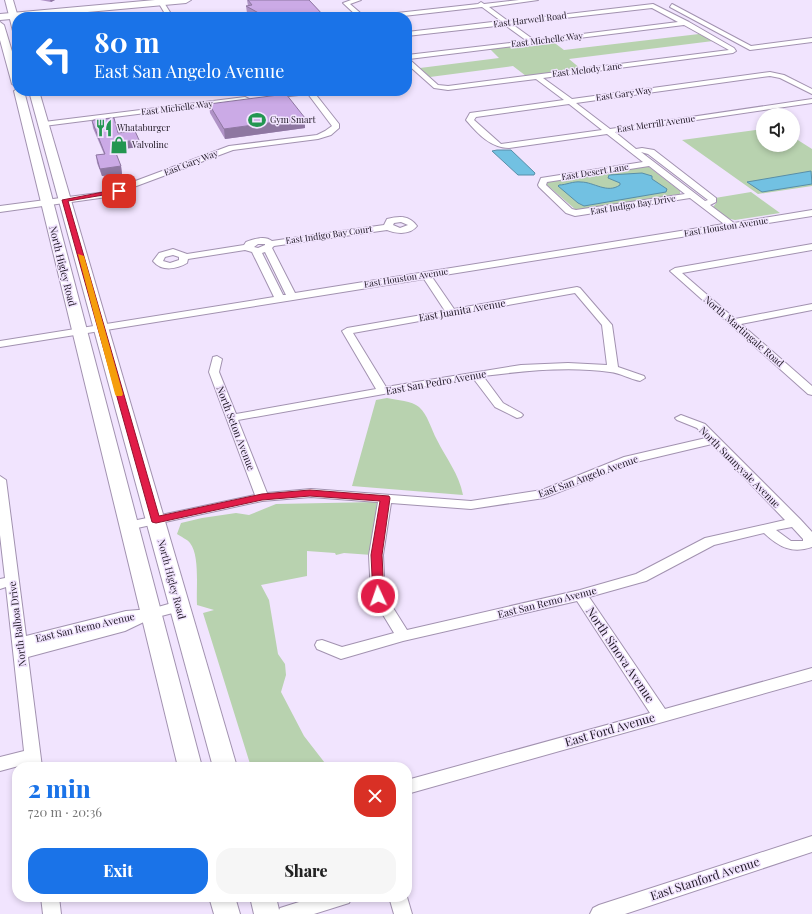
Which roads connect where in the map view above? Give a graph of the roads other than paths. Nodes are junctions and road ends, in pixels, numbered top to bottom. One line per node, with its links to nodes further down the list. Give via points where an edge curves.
1 (9, 0): 15 (main road)
2 (146, 0): 10 (main road)
3 (186, 0): 7 (main road)
4 (358, 0): 13 (street, via 346,3)
5 (475, 0): 9 (street)
6 (535, 0): 9 (street)
7 (160, 1): 11 (main road); 12 (street)
8 (668, 4): 22 (street, via 750,48)
9 (483, 6): 16 (street); 18 (street)
10 (31, 12)
11 (35, 12)
12 (167, 12)
13 (356, 12)
14 (0, 13): 15 (main road)
15 (12, 14): 17 (main road)
16 (412, 14)
17 (0, 17)
18 (507, 23): 19 (street, East Harwell Road, via 653,6); 21 (street, East Harwell Road); 23 (street)
19 (687, 23): 23 (street, East Michelle Way); 27 (street, East Melody Lane, via 733,51)
20 (0, 25): 25 (main road)
21 (412, 33)
22 (812, 40)
23 (533, 42): 24 (street, East Michelle Way)
24 (412, 56)
25 (12, 58)
26 (412, 64): 27 (street, East Melody Lane, via 441,88)
27 (537, 76): 36 (street)
28 (812, 92): 36 (street, East Gary Way, via 778,75)
29 (20, 96): 38 (main road, North Higley Road)
30 (36, 96): 37 (main road, North Higley Road)
31 (273, 96): 33 (street)
32 (313, 96): 44 (street, East Gary Way, via 336,126 328,133 232,148 119,191)
33 (266, 97)
34 (251, 99): 37 (street, East Michelle Way)
35 (812, 101): 39 (street, East Merrill Avenue)
36 (570, 102): 39 (street); 40 (street, East Gary Way, via 473,115 470,120)
37 (44, 124): 38 (main road); 44 (main road, North Higley Road)
38 (28, 126): 44 (main road, North Higley Road)
39 (609, 131): 40 (street, East Merrill Avenue); 41 (street)
40 (500, 146)
41 (635, 151): 42 (street); 45 (street, via 651,152 713,200)
42 (650, 163): 43 (street); 47 (street, East Desert Lane, via 544,180 542,185 569,211)
43 (692, 195): 45 (street); 47 (street, East Indigo Bay Drive)
44 (56, 201): 46 (street); 61 (main road, North Higley Road); 62 (main road, North Higley Road)
45 (704, 204): 49 (street)
46 (0, 209)
47 (575, 213)
48 (811, 214): 49 (street, East Houston Avenue)
49 (732, 226): 55 (street, East Houston Avenue)
50 (388, 227): 51 (street, East Indigo Bay Court)
51 (269, 246): 53 (street, East Indigo Bay Court, via 264,241 257,241 249,244); 56 (street)
52 (812, 247): 60 (street, North Martingale Road, via 675,271)
53 (252, 249): 54 (street, East Indigo Bay Court); 57 (street)
54 (185, 257)
55 (426, 275): 56 (street, East Houston Avenue); 59 (street)
56 (292, 296): 57 (street, East Houston Avenue)
57 (279, 298): 61 (street, East Houston Avenue)
58 (812, 307): 60 (street)
59 (451, 312): 65 (street, East Juanita Avenue, via 577,290 607,325); 69 (street, East Juanita Avenue, via 347,331)
60 (733, 322): 68 (street, North Martingale Road)
61 (100, 327): 62 (street, East Houston Avenue); 78 (main road, North Higley Road)
62 (79, 331): 63 (street, East Houston Avenue); 80 (main road, North Higley Road)
63 (0, 344)
64 (217, 359): 72 (street, North Seton Avenue, via 214,372)
65 (613, 369): 66 (street, East San Pedro Avenue, via 568,366 521,368); 67 (street, East San Pedro Avenue)
66 (476, 374): 69 (street, East San Pedro Avenue); 71 (street, via 499,405)
67 (640, 378)
68 (807, 382): 70 (street, North Martingale Road)
69 (383, 391): 72 (street, East San Pedro Avenue)
70 (812, 392)
71 (517, 415)
72 (232, 418): 76 (street, North Seton Avenue)
73 (681, 418): 74 (street, North Sunnyvale Avenue, via 700,426)
74 (715, 440): 77 (street, East San Angelo Avenue, via 628,460 544,494 471,505); 79 (street, North Sunnyvale Avenue)
75 (0, 481): 82 (street, North Balboa Drive)
76 (262, 497): 77 (street, East San Angelo Avenue, via 310,493); 78 (street, East San Angelo Avenue)
77 (385, 498): 86 (street, via 376,555 378,596)
78 (156, 520): 80 (street, East San Angelo Avenue); 84 (main road, North Higley Road)
79 (795, 522): 81 (street, East San Remo Avenue); 81 (street, via 810,538 810,542 792,546 782,542)
80 (128, 526): 85 (main road, North Higley Road)
81 (766, 529): 83 (street, East San Remo Avenue, via 710,541 642,578)
82 (6, 583): 88 (street, North Balboa Drive)
83 (580, 595): 86 (street, East San Remo Avenue); 90 (street, North Sinova Avenue)
84 (180, 606): 85 (street, East San Remo Avenue); 93 (main road, North Higley Road)
85 (150, 614): 88 (street, East San Remo Avenue, via 125,626); 92 (main road, North Higley Road)
86 (403, 636): 87 (street, East San Remo Avenue, via 342,653)
87 (322, 645)
88 (20, 648): 91 (street, North Balboa Drive)
89 (812, 674): 90 (street, East Ford Avenue)
90 (661, 716): 96 (street, East Ford Avenue)
91 (34, 762)
92 (189, 762)
93 (224, 762)
94 (12, 763): 95 (street)
95 (0, 764)
96 (412, 786)
97 (812, 844): 108 (street, East Stanford Avenue)
98 (51, 902): 103 (street)
99 (223, 902): 104 (main road)
100 (264, 902): 105 (main road)
101 (326, 902): 106 (street)
102 (399, 902): 107 (street)
103 (52, 914)
104 (227, 914)
105 (268, 914)
106 (286, 914)
107 (403, 914)
108 (599, 914)

